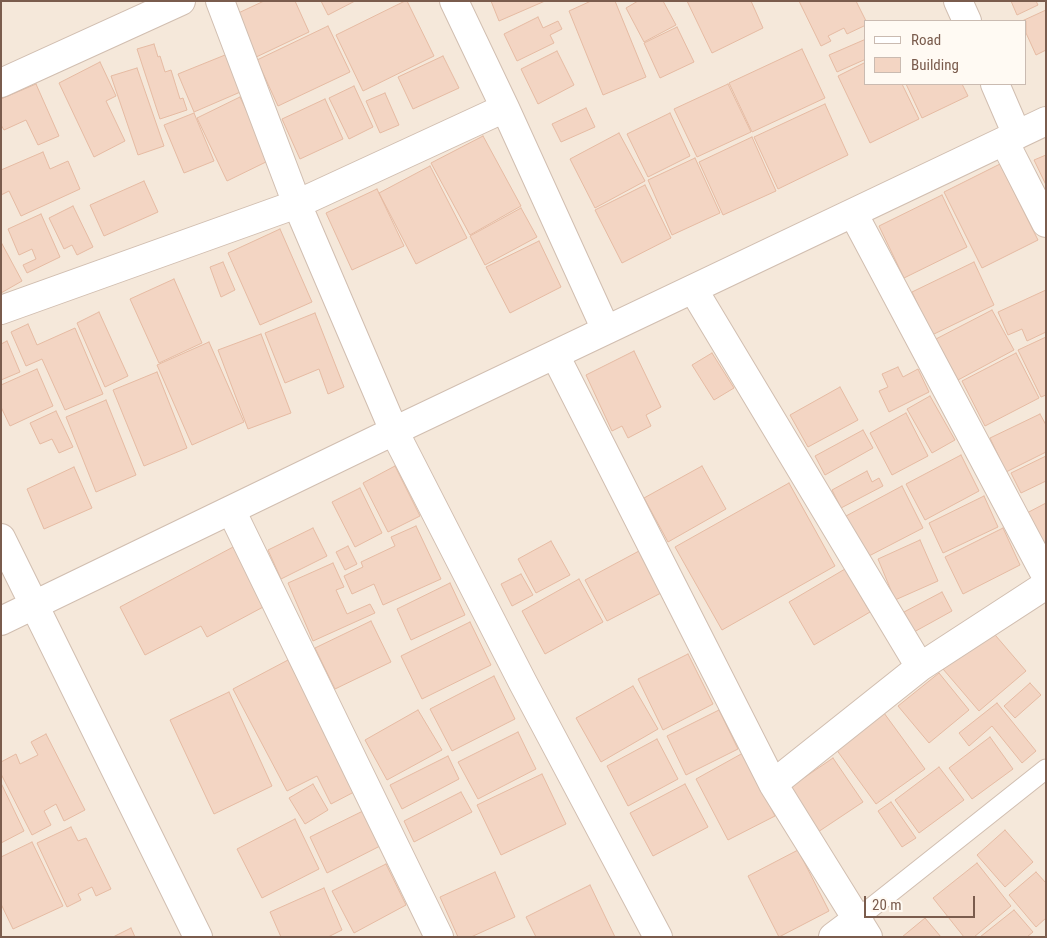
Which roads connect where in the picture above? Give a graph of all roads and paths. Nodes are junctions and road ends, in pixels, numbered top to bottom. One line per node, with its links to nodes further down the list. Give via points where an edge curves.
1 (181, 1): 6 (street)
2 (220, 1): 11 (street)
3 (454, 1): 8 (street)
4 (958, 1): 5 (street)
5 (967, 20)
6 (1, 83)
7 (995, 85): 10 (street)
8 (505, 108): 11 (street); 16 (street)
9 (1046, 121): 10 (street)
10 (1010, 138): 12 (street); 13 (street)
11 (296, 204): 15 (street); 18 (street)
12 (853, 213): 14 (street); 21 (street)
13 (1046, 223)
14 (693, 289): 16 (street); 25 (street)
15 (1, 310)
16 (606, 330): 17 (street)
17 (555, 355): 18 (street); 27 (street)
18 (394, 432): 19 (street); 31 (street)
19 (231, 510): 23 (street); 30 (street)
20 (1, 538): 23 (street)
21 (1046, 576)
22 (1046, 585): 25 (street)
23 (34, 605): 24 (street); 29 (street)
24 (1, 621)
25 (920, 666): 27 (street)
26 (1046, 769): 28 (lane)
27 (773, 784): 28 (street)
28 (863, 928): 32 (street)
29 (198, 937)
30 (439, 937)
31 (658, 937)
32 (833, 937)

